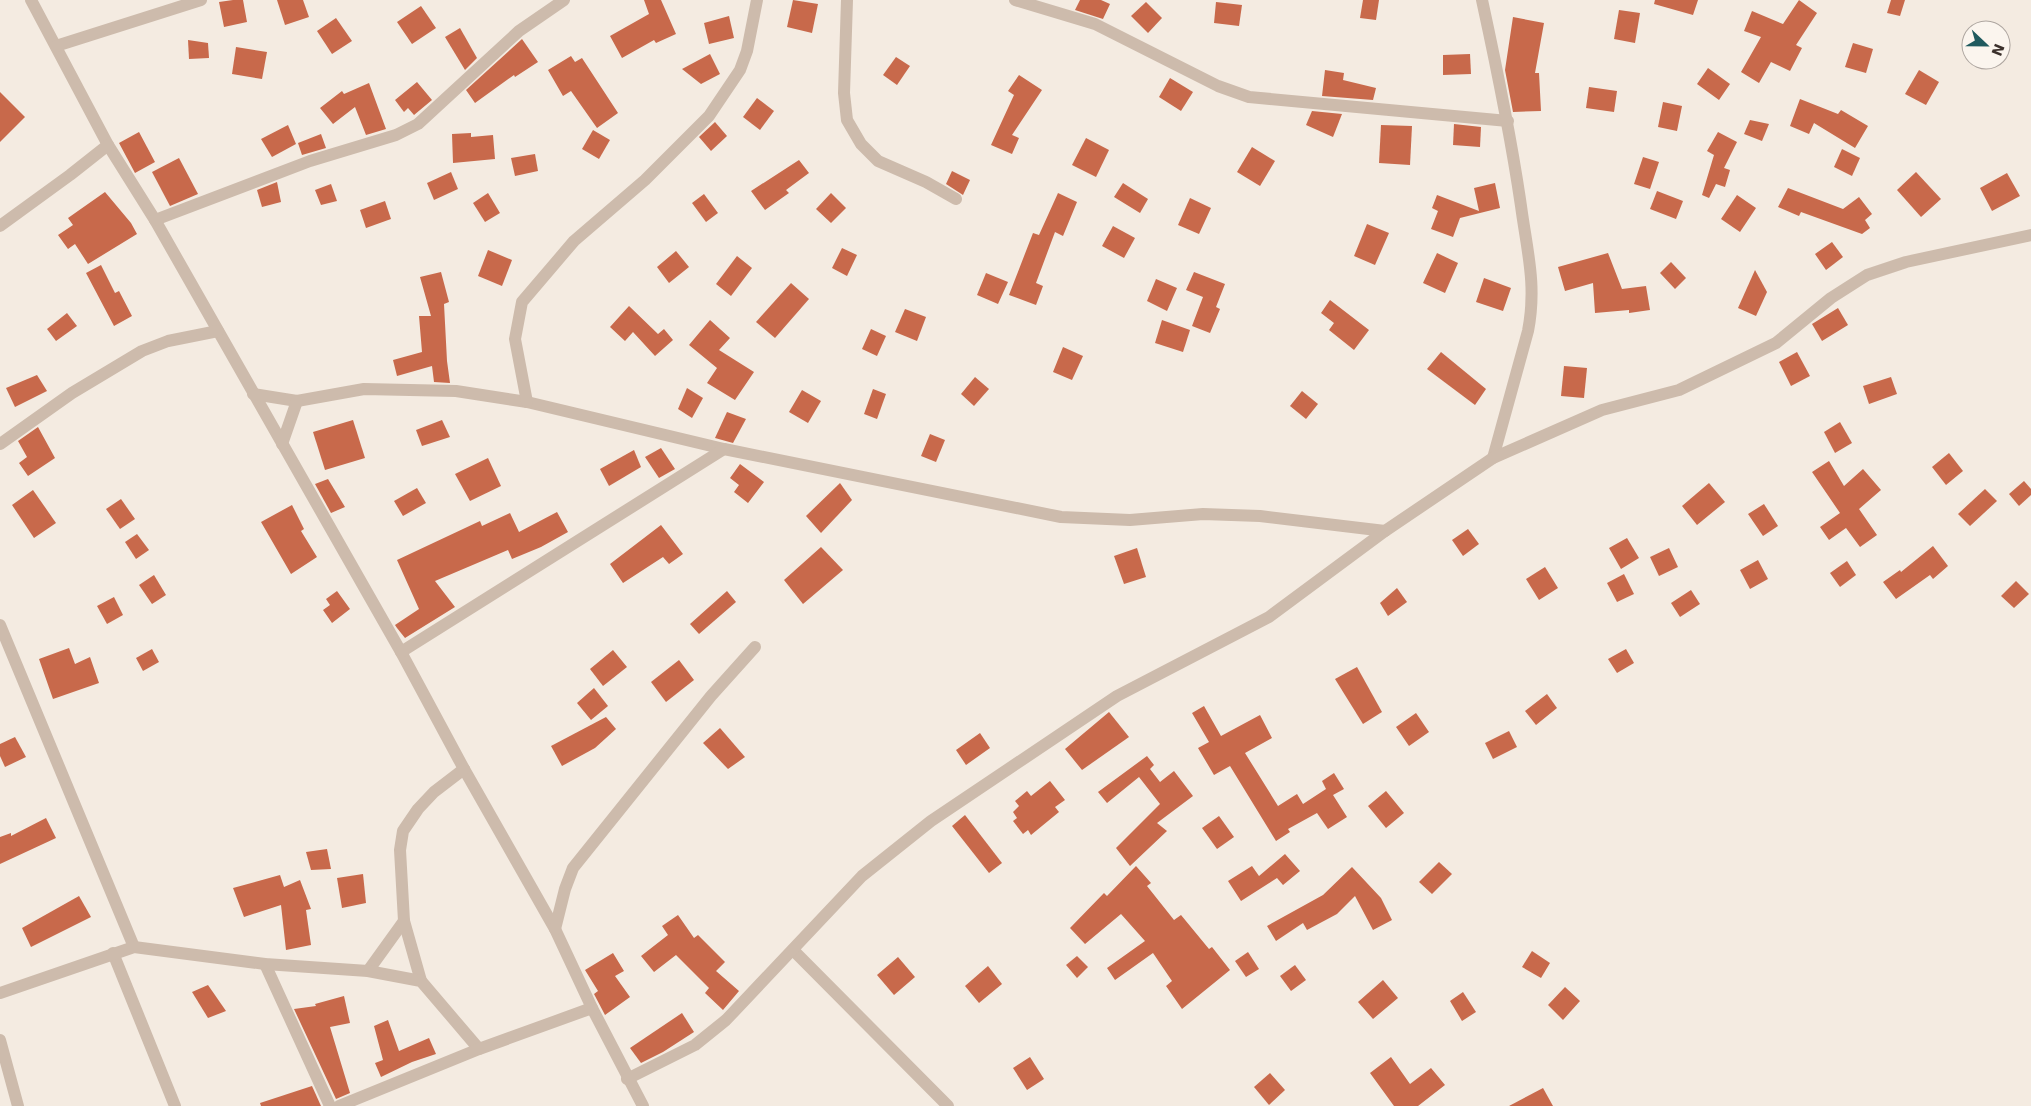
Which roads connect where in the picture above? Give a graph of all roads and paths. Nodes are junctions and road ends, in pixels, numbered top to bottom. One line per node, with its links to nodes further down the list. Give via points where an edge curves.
1 (31, 0): 8 (street)
2 (201, 0): 8 (street)
3 (564, 0): 12 (street, via 519,31 418,124 396,135 310,161)
4 (757, 0): 18 (street, via 753,30 740,70 709,116 645,180 574,241 522,302 515,339)
5 (847, 0): 11 (street, via 844,92 847,120 861,144 878,161)
6 (1014, 0): 9 (street, via 1095,24 1218,86 1249,97)
7 (1482, 0): 9 (street)
8 (56, 46): 10 (street)
9 (1508, 121): 22 (street, via 1533,277 1531,313)
10 (108, 145): 12 (street); 13 (street)
11 (956, 199)
12 (155, 220): 15 (street)
13 (0, 226)
14 (2031, 235): 22 (street, via 1906,262 1867,276 1831,298 1776,343 1679,390 1602,410)
15 (218, 331): 16 (street); 19 (street, via 168,341 142,351 72,393)
16 (253, 394): 17 (street); 20 (street)
17 (297, 402): 18 (street, via 364,390 389,389 456,392); 20 (street)
18 (527, 402): 21 (street)
19 (0, 444)
20 (282, 444): 26 (street)
21 (724, 449): 23 (street, via 1061,517 1130,520 1203,514 1260,516); 26 (street)
22 (1492, 458): 23 (street)
23 (1385, 531): 31 (street, via 1269,617 1117,696 930,821 862,876)
24 (0, 625): 30 (street)
25 (755, 647): 29 (street, via 711,696 573,868)
26 (401, 652): 27 (street)
27 (464, 769): 28 (street, via 434,792 403,831 400,850); 29 (street)
28 (404, 921): 34 (street); 35 (street)
29 (555, 929): 37 (street)
30 (134, 946): 32 (street); 33 (street)
31 (793, 950): 40 (street, via 726,1020 695,1045); 46 (street)
32 (113, 953): 36 (street); 42 (street)
33 (265, 964): 34 (street); 43 (street)
34 (368, 971): 35 (street)
35 (421, 981): 39 (street)
36 (0, 993)
37 (592, 1008): 39 (street); 40 (street)
38 (0, 1040): 41 (street)
39 (479, 1049): 44 (street)
40 (627, 1079): 45 (street)
41 (18, 1106)
42 (176, 1106)
43 (330, 1106)
44 (339, 1106)
45 (643, 1106)
46 (948, 1106)

